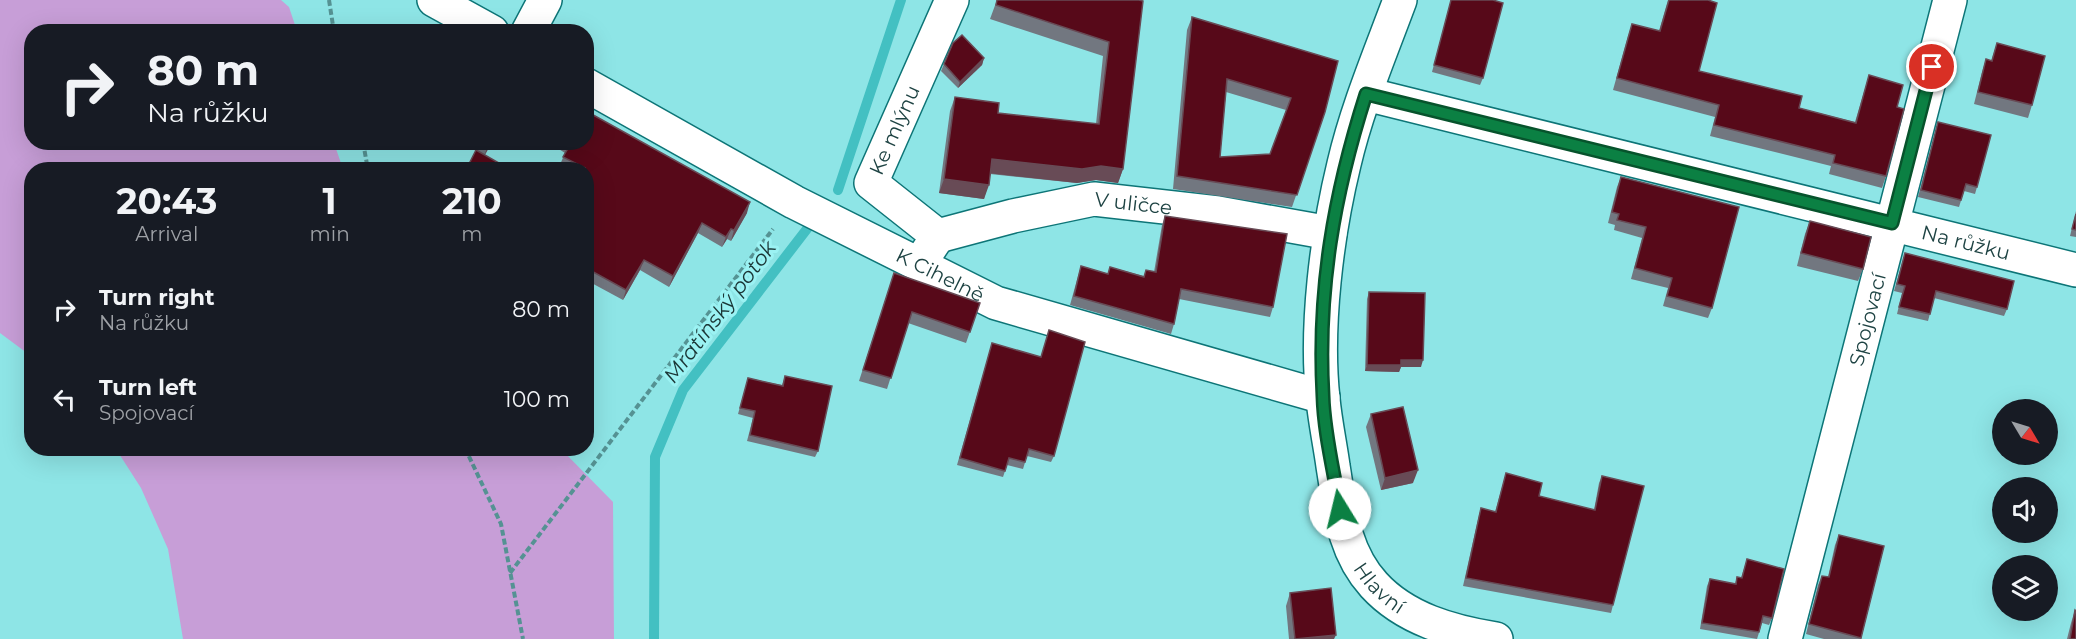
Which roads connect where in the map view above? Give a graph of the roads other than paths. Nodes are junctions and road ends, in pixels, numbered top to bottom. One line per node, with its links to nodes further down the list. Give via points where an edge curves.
1 (434, 0): 6 (street)
2 (544, 0): 7 (street)
3 (952, 0): 12 (street, Ke mlýnu, via 871,183)
4 (1400, 0): 9 (street, Hlavní)
5 (1950, 0): 10 (street, Spojovací)
6 (478, 24)
7 (532, 24)
8 (594, 90): 13 (street, K Cihelně, via 794,202)
9 (1366, 94): 10 (street, Na růžku); 11 (street, Hlavní, via 1344,162)
10 (1892, 223): 14 (street, Na růžku); 18 (street, Spojovací)
11 (1330, 233): 12 (street, V uličce, via 1218,213 1094,199); 15 (street, Hlavní, via 1323,312)
12 (938, 236): 13 (street)
13 (918, 266): 15 (street, K Cihelně, via 996,303)
14 (2076, 270)
15 (1323, 397): 16 (street, Hlavní, via 1349,546)
16 (1408, 628): 17 (street, Hlavní)
17 (1496, 639)
18 (1785, 639)

